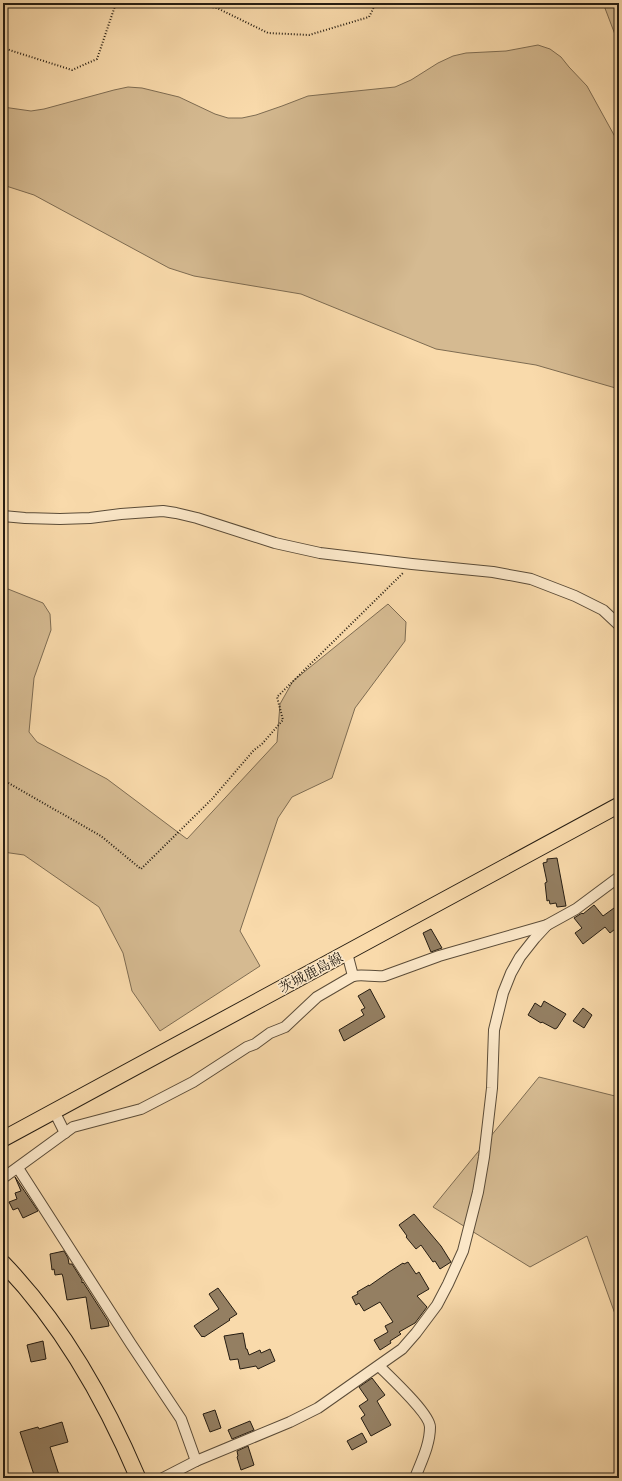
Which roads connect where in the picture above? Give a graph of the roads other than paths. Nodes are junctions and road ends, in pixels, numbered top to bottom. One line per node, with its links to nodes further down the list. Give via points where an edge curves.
1 (3, 516): 2 (street, via 90,518 163,511 197,518 275,543 335,555 492,572 531,579 603,610)
2 (619, 625)
3 (619, 805): 6 (main road, 茨城鹿島線)
4 (619, 877): 5 (street, via 576,909)
5 (547, 925): 7 (street, via 439,956 384,976); 14 (street, via 511,973 498,1012 494,1030 492,1088 484,1157 464,1251 437,1305 402,1349)
6 (347, 953): 7 (street); 8 (main road, 茨城鹿島線)
7 (353, 976): 9 (street, via 317,997 285,1027 270,1033 193,1082 141,1109 72,1127)
8 (54, 1111): 9 (street); 10 (main road, 茨城鹿島線)
9 (65, 1133): 11 (street)
10 (3, 1139)
11 (18, 1168): 12 (street); 15 (street, via 181,1419)
12 (3, 1178)
13 (3, 1263): 16 (main road, via 54,1324 86,1374)
14 (379, 1366): 15 (street, via 318,1408); 18 (street, via 421,1409 430,1426 428,1442)
15 (196, 1461): 17 (street)
16 (138, 1478)
17 (163, 1478)
18 (415, 1478)

